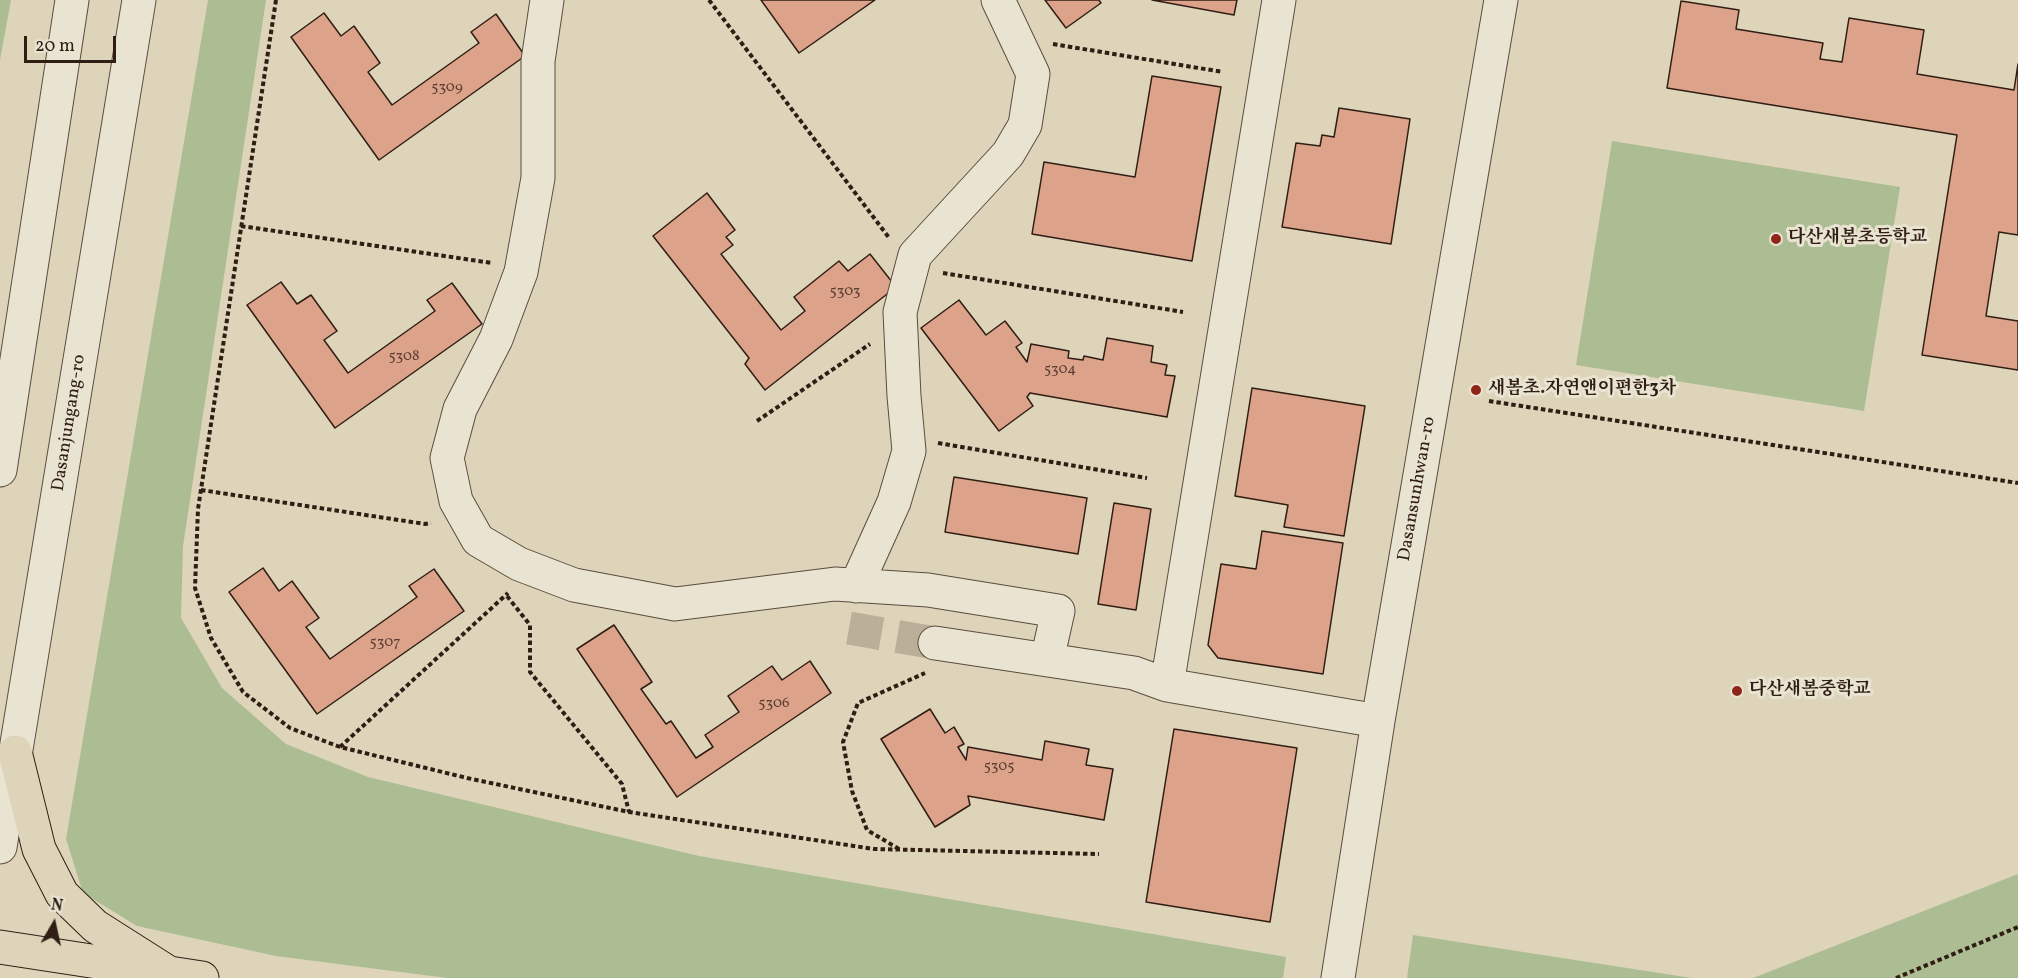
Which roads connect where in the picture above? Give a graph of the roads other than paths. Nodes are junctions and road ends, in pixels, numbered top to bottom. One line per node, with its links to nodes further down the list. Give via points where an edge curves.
1 (72, 0): 7 (street)
2 (139, 0): 13 (street, Dasanjungang-ro)
3 (547, 0): 8 (street, via 538,61 538,178 522,267 496,339 460,409 447,458 456,501 478,540 519,564 574,585 675,604 835,585)
4 (998, 0): 8 (street, via 1033,74 1025,124 1008,154 915,255 900,312 909,451 894,502)
5 (1279, 0): 11 (street)
6 (1501, 0): 12 (street, Dasansunhwan-ro)
7 (0, 470)
8 (856, 586): 10 (street, via 927,590 1058,611)
9 (935, 656): 10 (street)
10 (1047, 660): 11 (street, via 1134,674)
11 (1167, 685): 12 (street)
12 (1378, 721): 18 (street, Dasansunhwan-ro)
13 (15, 752): 14 (street, Dasanjungang-ro); 16 (highway, via 39,849 62,894 95,926)
14 (0, 847)
15 (0, 947): 16 (highway)
16 (169, 973): 17 (highway)
17 (202, 978)
18 (1338, 978)

